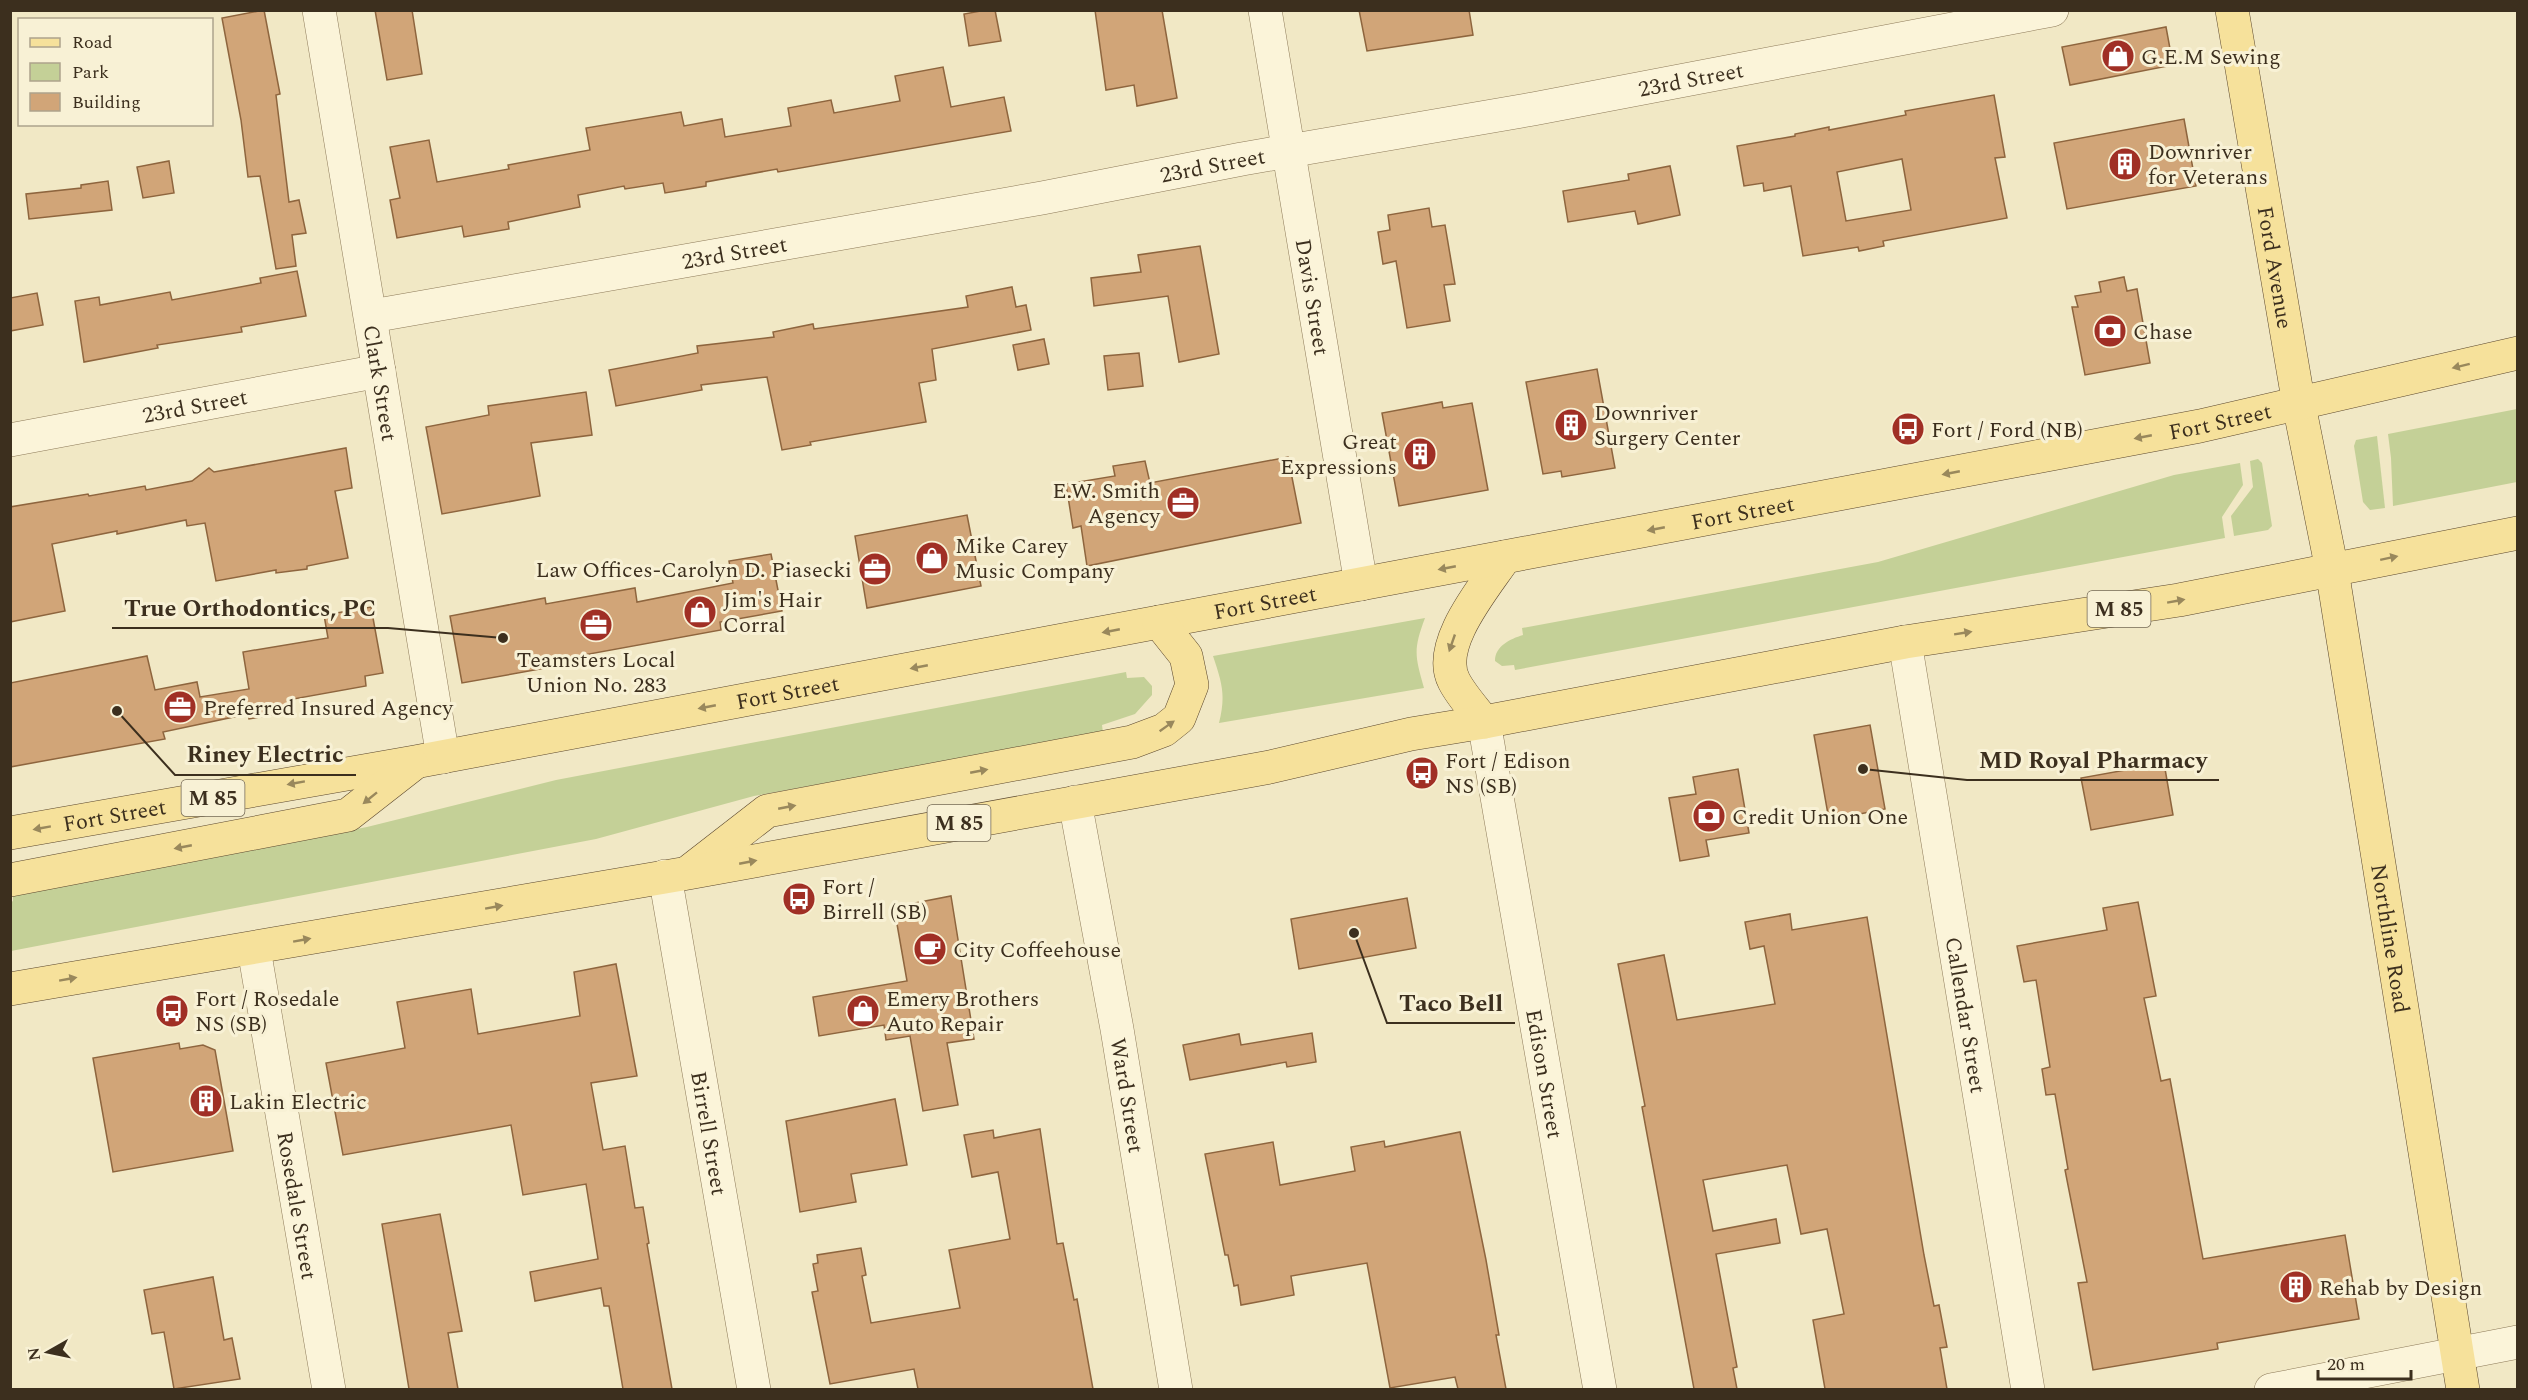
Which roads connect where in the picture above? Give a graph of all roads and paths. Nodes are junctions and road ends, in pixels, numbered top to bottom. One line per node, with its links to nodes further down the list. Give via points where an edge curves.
1 (319, 10): 6 (street, Clark Street)
2 (1265, 10): 5 (street, Davis Street)
3 (2052, 10): 5 (street, 23rd Street, via 1533,109)
4 (2232, 10): 9 (main road, Ford Avenue)
5 (1288, 151): 6 (street, 23rd Street); 15 (street, Davis Street)
6 (372, 316): 8 (street, Clark Street)
7 (2517, 353): 9 (main road, Fort Street / M 85, one-way to 9)
8 (379, 371): 10 (street, 23rd Street); 19 (street, Clark Street)
9 (2299, 405): 11 (main road, Ford Avenue); 13 (main road, Fort Street / M 85, one-way to 13)
10 (10, 440)
11 (2316, 488): 14 (main road, Northline Road)
12 (2517, 533): 14 (main road, M 85, one-way to 12)
13 (1505, 557): 15 (main road, Fort Street / M 85, one-way to 15); 18 (main road, one-way to 18, via 1455,634 1449,651 1454,681)
14 (2332, 570): 17 (main road, M 85, one-way to 14, via 2180,600); 27 (main road, Northline Road)
15 (1361, 584): 16 (main road, Fort Street / M 85)
16 (1159, 622): 19 (main road, Fort Street / M 85, one-way to 19); 22 (main road, one-way to 16, via 767,811 1132,742 1164,730 1179,718 1192,685 1186,656)
17 (1905, 642): 18 (main road, M 85); 32 (street, Callendar Street)
18 (1484, 722): 20 (main road, M 85, via 1411,734 1270,767); 31 (street, Edison Street)
19 (429, 759): 21 (main road, Fort Street / M 85, one-way to 21); 23 (main road, one-way to 23, via 348,815)
20 (1075, 802): 22 (main road, M 85, one-way to 20); 30 (street, Ward Street)
21 (10, 833)
22 (676, 875): 24 (main road, M 85, one-way to 22); 29 (street, Birrell Street)
23 (10, 880)
24 (254, 949): 25 (main road, M 85, one-way to 24); 28 (street, Rosedale Street)
25 (10, 989)
26 (2517, 1342): 27 (street)
27 (2457, 1354): 33 (street); 34 (main road, Northline Road)
28 (329, 1389)
29 (754, 1389)
30 (1176, 1389)
31 (1600, 1389)
32 (2028, 1389)
33 (2271, 1389)
34 (2463, 1389)

